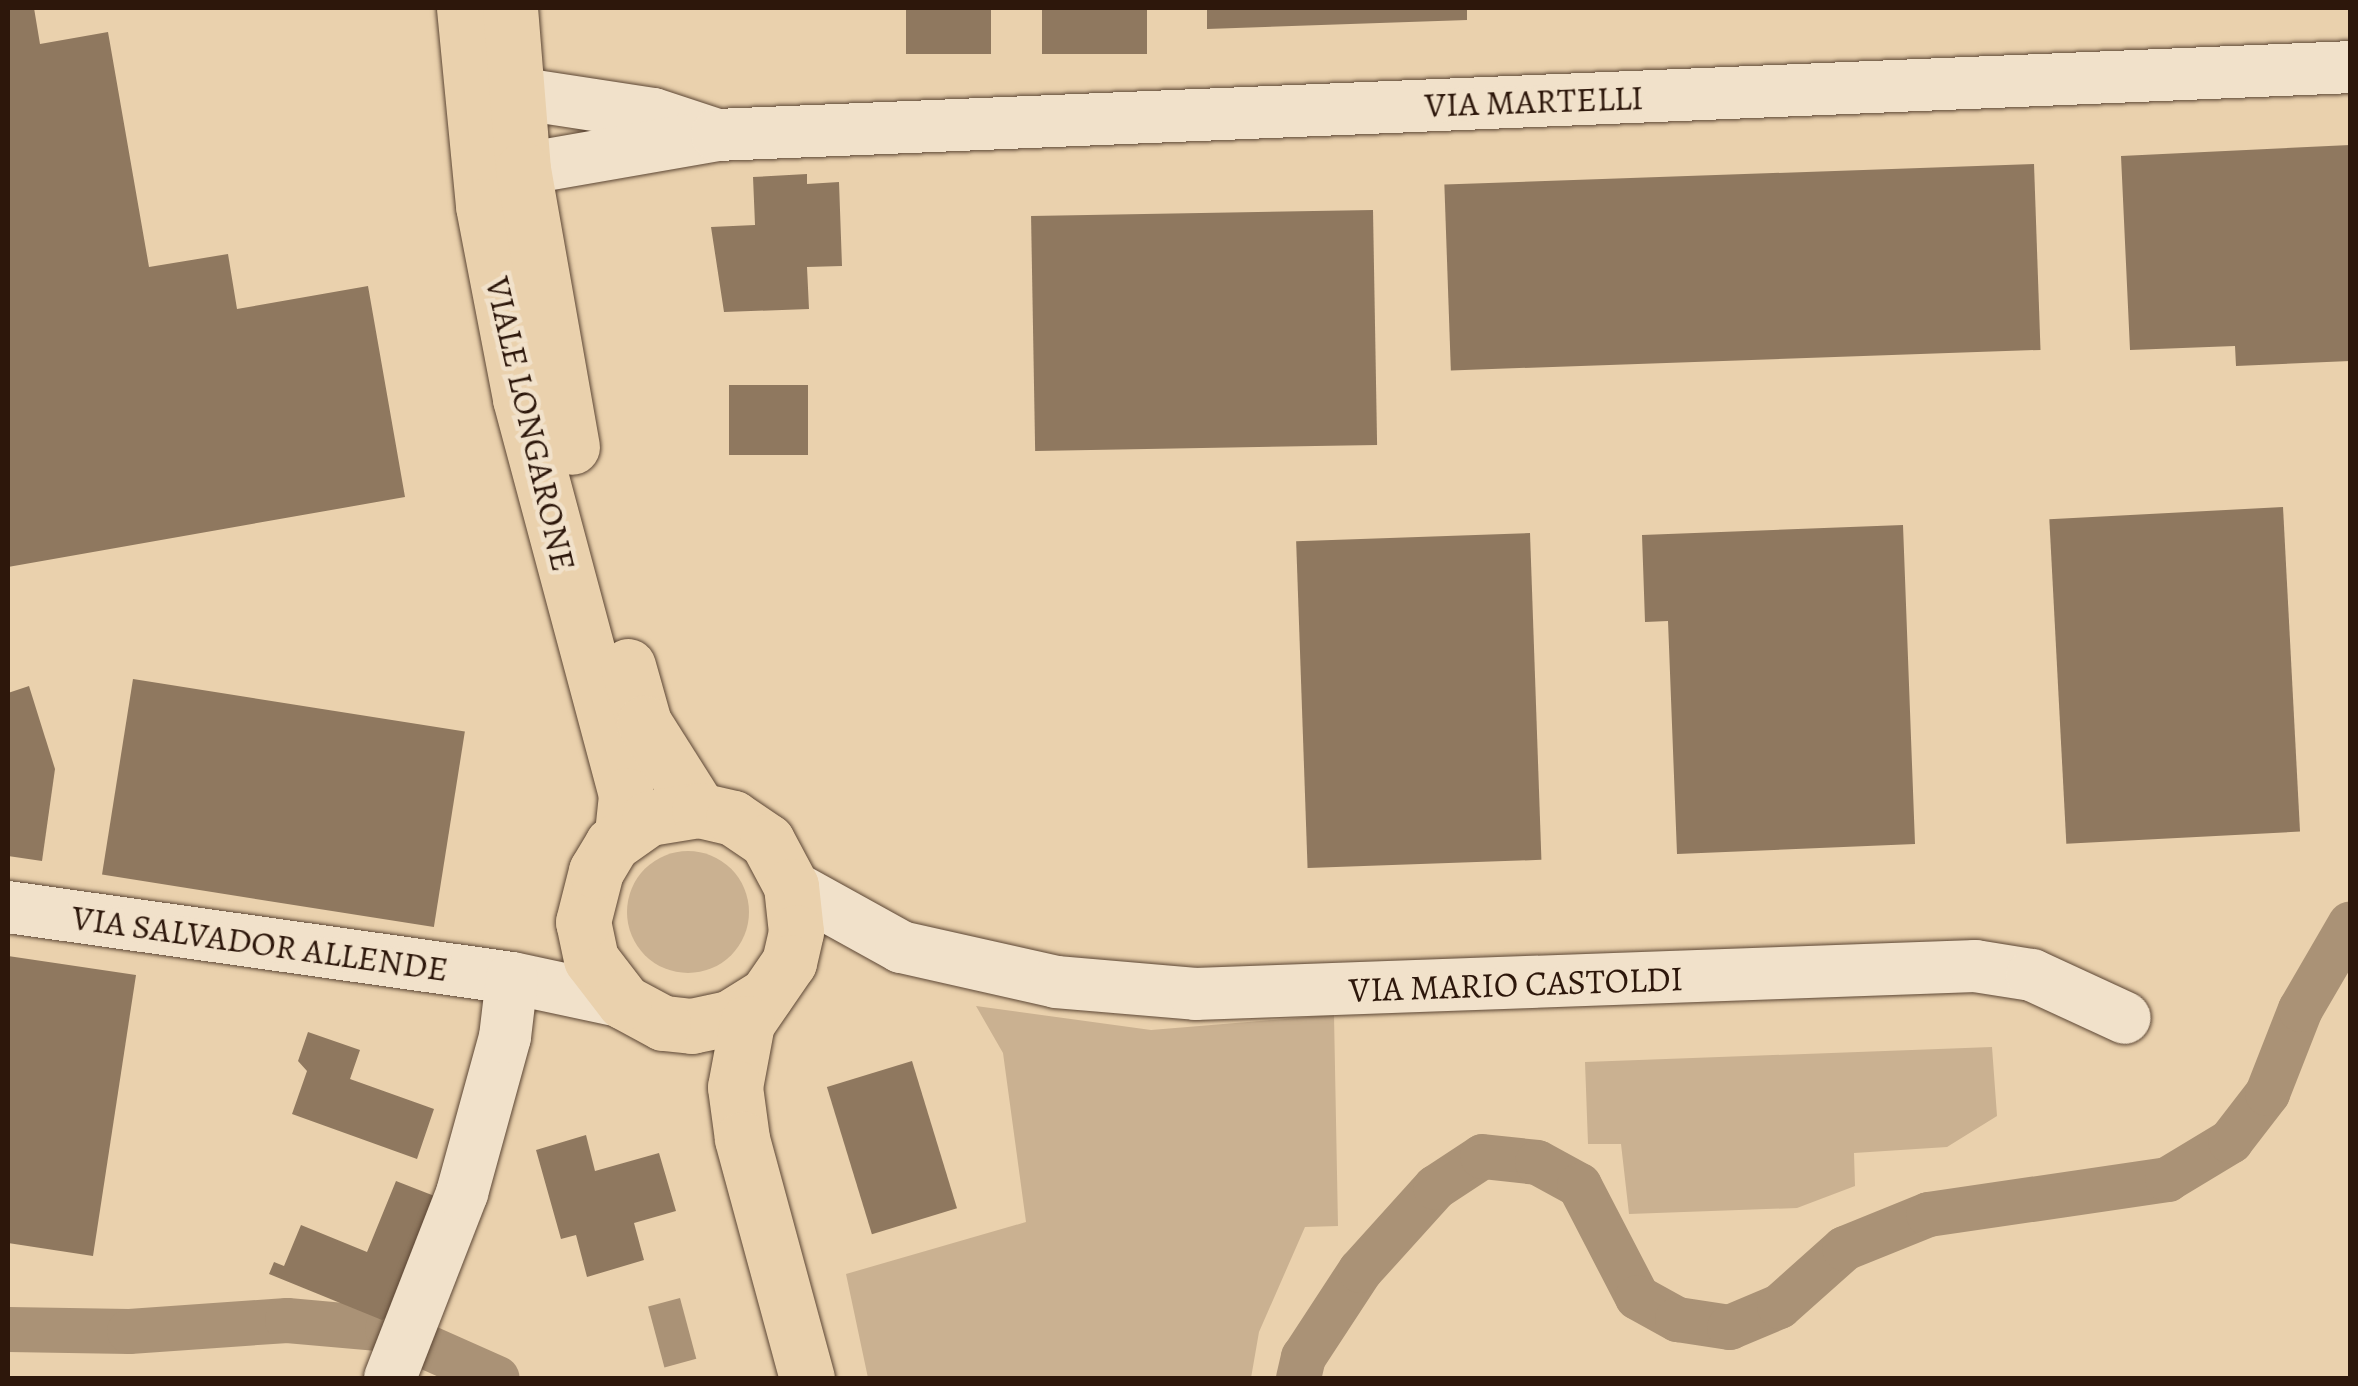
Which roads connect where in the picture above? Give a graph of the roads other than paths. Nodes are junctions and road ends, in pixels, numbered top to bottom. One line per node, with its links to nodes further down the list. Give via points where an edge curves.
1 (464, 8): 5 (main road, VIALE LONGARONE)
2 (510, 8): 4 (main road, VIALE LONGARONE)
3 (2350, 67): 6 (street, VIA MARTELLI)
4 (516, 93): 5 (street); 6 (street, VIA MARTELLI, via 653,114); 7 (main road, VIALE LONGARONE)
5 (476, 135): 7 (street); 9 (main road, VIALE LONGARONE, via 520,398 626,795)
6 (717, 135): 7 (street, VIA MARTELLI)
7 (522, 169): 8 (main road, VIALE LONGARONE, via 558,394 644,723)
8 (699, 810): 9 (main road, via 649,818); 10 (main road, via 732,818 767,840)
9 (622, 834): 12 (main road, via 596,871)
10 (790, 886): 13 (street, VIA MARIO CASTOLDI); 15 (main road, via 796,932)
11 (8, 907): 14 (street, VIA SALVADOR ALLENDE)
12 (582, 922): 14 (street); 16 (main road, via 591,959)
13 (901, 948): 15 (street, VIA MARIO CASTOLDI, via 843,949); 17 (street, VIA MARIO CASTOLDI, via 1056,982 1195,994 2002,967)
14 (512, 978): 16 (street, VIA SALVADOR ALLENDE); 19 (street, via 505,1037 462,1193)
15 (778, 978): 16 (main road, via 715,1023); 18 (main road, via 747,1023 738,1066)
16 (644, 1012): 18 (main road, via 707,1073)
17 (2125, 1018)
18 (742, 1138): 20 (main road)
19 (391, 1377)
20 (806, 1378)

